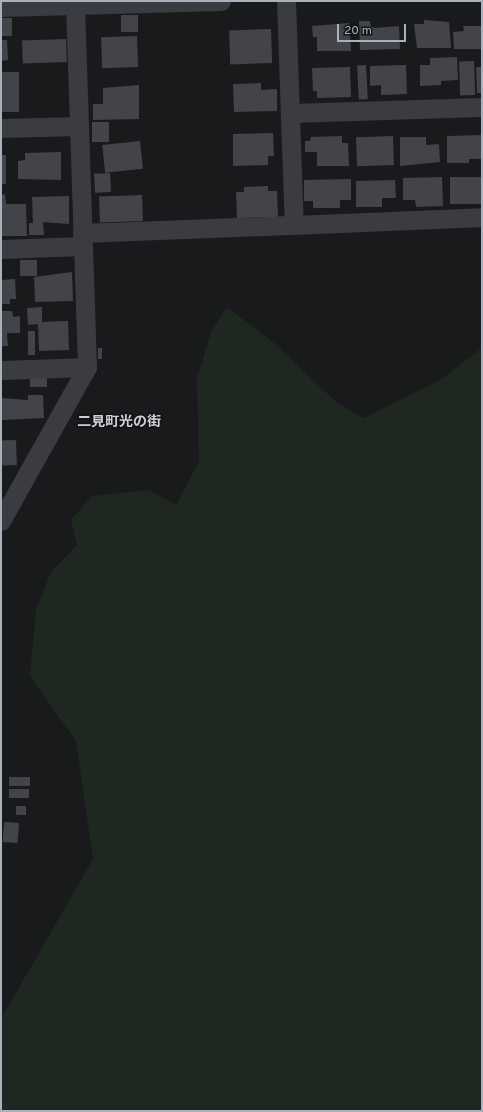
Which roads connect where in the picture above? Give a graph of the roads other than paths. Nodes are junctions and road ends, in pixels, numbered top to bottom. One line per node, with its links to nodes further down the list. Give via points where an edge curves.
1 (221, 1): 3 (street)
2 (286, 1): 6 (street)
3 (75, 3): 4 (street); 7 (street)
4 (1, 7)
5 (482, 107): 6 (street)
6 (291, 114): 10 (street)
7 (79, 126): 8 (street); 11 (street)
8 (1, 128)
9 (482, 218): 10 (street)
10 (294, 224): 11 (street)
11 (82, 240): 12 (street); 13 (street)
12 (1, 248)
13 (87, 367): 14 (street); 15 (street)
14 (1, 370)
15 (9, 492): 16 (street)
16 (1, 520)

